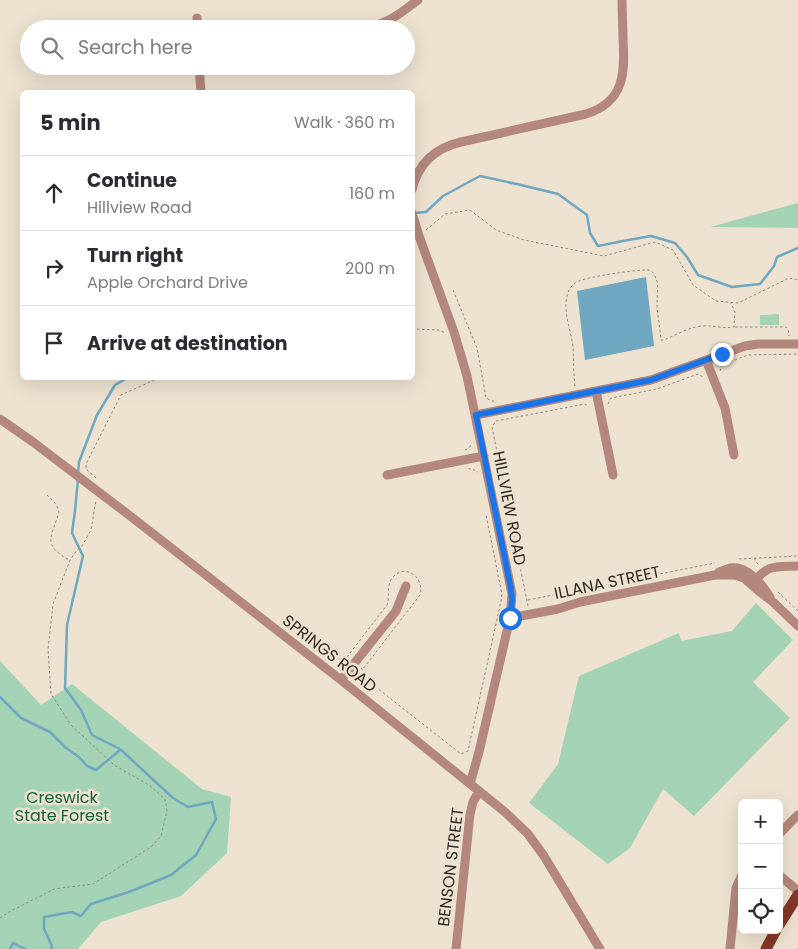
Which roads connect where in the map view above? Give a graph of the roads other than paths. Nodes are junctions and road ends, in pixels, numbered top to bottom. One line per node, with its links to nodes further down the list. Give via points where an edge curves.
1 (418, 0): 3 (street)
2 (622, 0): 6 (street, via 624,68 618,88 607,102 586,114 448,145 433,154)
3 (390, 20)
4 (201, 75): 5 (street)
5 (201, 90)
6 (415, 181)
7 (415, 224): 11 (street, HILLVIEW ROAD, via 459,347)
8 (798, 344): 9 (street, via 745,346)
9 (706, 360): 10 (street, via 651,380); 13 (street, via 725,408)
10 (596, 391): 11 (street); 15 (street)
11 (476, 415): 14 (street, HILLVIEW ROAD)
12 (0, 419): 22 (street, SPRINGS ROAD)
13 (734, 455)
14 (484, 456): 16 (street); 20 (street, HILLVIEW ROAD, via 511,589)
15 (613, 475)
16 (387, 476)
17 (798, 566): 18 (street, via 765,570)
18 (753, 582): 20 (street, ILLANA STREET, via 746,571 728,568 710,576); 21 (street, ILLANA STREET)
19 (406, 586): 22 (street, via 396,611)
20 (510, 618): 23 (street, HILLVIEW ROAD)
21 (798, 626)
22 (341, 680): 23 (street, SPRINGS ROAD)
23 (470, 784): 24 (street, SPRINGS ROAD)
24 (480, 791): 32 (street, BENSON STREET, via 470,814); 33 (street, SPRINGS ROAD, via 532,840)
25 (798, 815): 26 (street)
26 (783, 830)
27 (783, 879): 29 (street)
28 (738, 884): 34 (street)
29 (798, 893): 30 (main road)
30 (783, 918)
31 (774, 934): 35 (main road)
32 (456, 949)
33 (600, 949)
34 (730, 949)
35 (766, 949)

